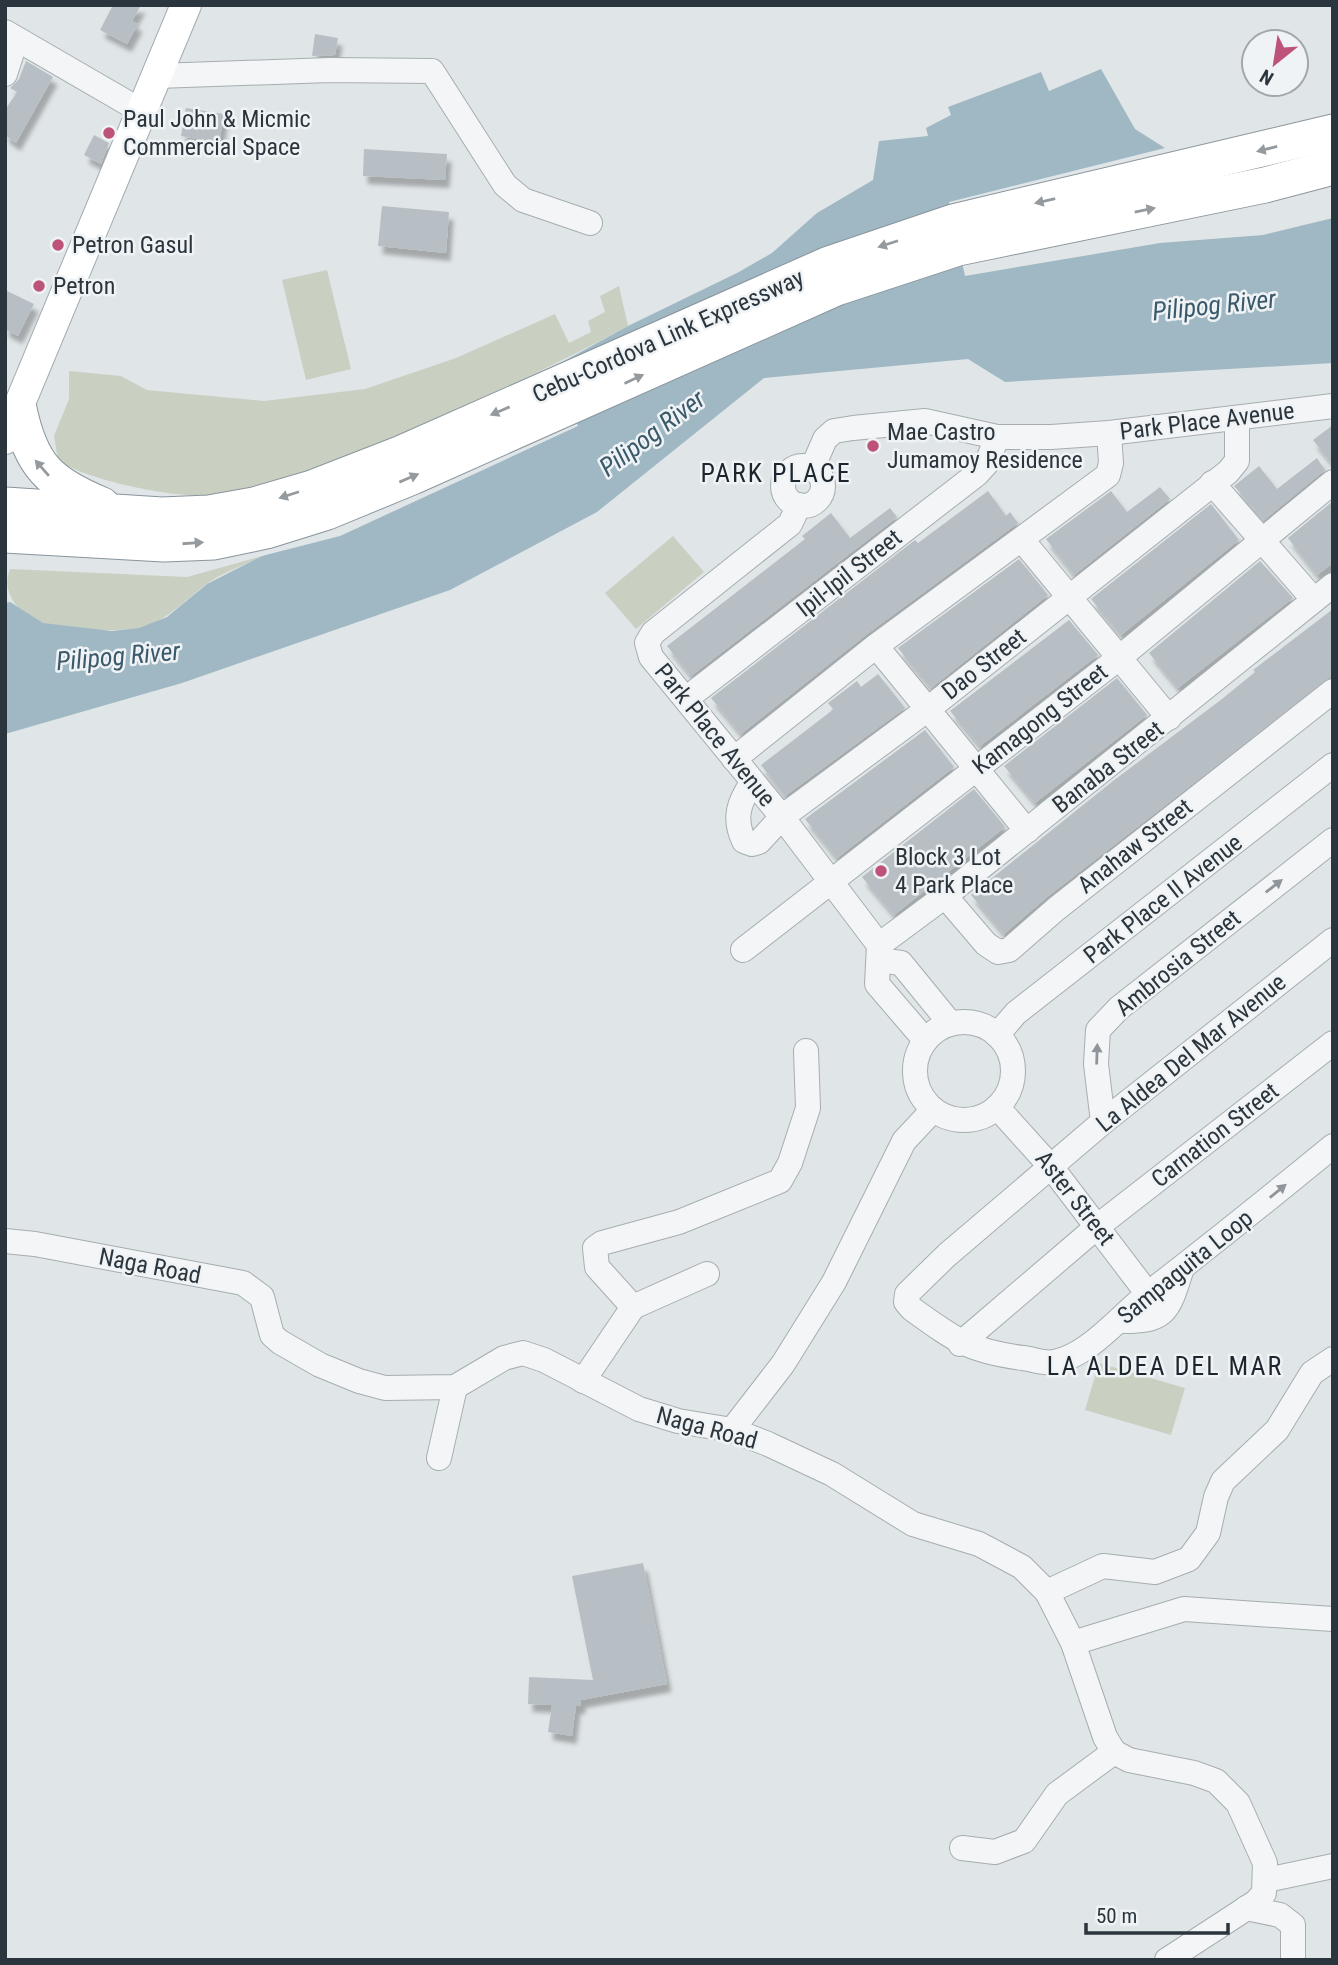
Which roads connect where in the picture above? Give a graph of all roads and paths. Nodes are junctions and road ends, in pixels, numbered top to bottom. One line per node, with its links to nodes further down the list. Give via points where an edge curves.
1 (186, 5): 4 (main road)
2 (11, 36): 3 (street); 5 (street)
3 (5, 74)
4 (157, 76): 5 (main road); 8 (street, via 432,71 505,185 523,200)
5 (143, 112): 12 (main road)
6 (1333, 132): 9 (highway, Cebu-Cordova Link Expressway, one-way to 9)
7 (1333, 167): 9 (highway, Cebu-Cordova Link Expressway, one-way to 7, via 1265,185)
8 (590, 223)
9 (956, 235): 10 (highway, Cebu-Cordova Link Expressway)
10 (567, 396): 19 (highway, Cebu-Cordova Link Expressway, one-way to 19, via 277,499 209,513); 20 (highway, Cebu-Cordova Link Expressway, one-way to 10, via 139,544 233,539 327,512)
11 (1333, 406): 13 (street, Park Place Avenue)
12 (18, 410): 19 (highway, one-way to 12, via 74,493 46,473 31,451)
13 (1237, 418): 14 (street, Park Place Avenue); 17 (street, Dao Street, via 1237,461)
14 (1109, 433): 15 (street, Park Place Avenue); 21 (street, via 1108,475)
15 (997, 437): 28 (street, Ipil-Ipil Street, via 987,463 977,474); 28 (street, Park Place Avenue, via 925,421 843,429 825,439 812,469 821,478 822,491 815,501 799,505 790,524 653,633 647,643 650,657)
16 (1333, 482): 22 (street, Kamagong Street)
17 (1212, 483): 22 (street); 24 (street, Dao Street)
18 (5, 505): 19 (highway, Cebu-Cordova Link Expressway)
19 (121, 513)
20 (11, 537)
21 (1022, 540): 24 (street); 25 (street)
22 (1262, 540): 23 (street); 26 (street, Kamagong Street)
23 (1323, 592): 30 (street, Banaba Street)
24 (1069, 597): 26 (street); 29 (street, Dao Street)
25 (876, 646): 29 (street); 31 (street)
26 (1119, 658): 30 (street); 33 (street, Kamagong Street)
27 (1333, 691): 39 (street, Anahaw Street, via 1009,950 998,952 986,944)
28 (687, 698): 31 (street, Park Place Avenue)
29 (928, 709): 33 (street); 35 (street, Dao Street)
30 (1169, 718): 36 (street, Banaba Street)
31 (734, 759): 34 (street, Park Place Avenue)
32 (1333, 765): 44 (street, Park Place II Avenue, via 1016,1013)
33 (976, 769): 36 (street); 38 (street, Kamagong Street)
34 (752, 783): 35 (street, Park Place Avenue); 35 (street, Dao Street, via 737,809 744,841 759,842)
35 (782, 817): 38 (street, Park Place Avenue)
36 (1027, 831): 39 (street, Banaba Street)
37 (1333, 840): 50 (street, Ambrosia Street, one-way to 37, via 1096,1064 1098,1030 1119,1008)
38 (832, 883): 41 (street, Kamagong Street); 42 (street, Park Place Avenue)
39 (945, 896): 42 (street, Banaba Street)
40 (1333, 940): 50 (street, La Aldea Del Mar Avenue)
41 (743, 950)
42 (879, 953): 43 (street, Park Place Avenue, via 901,963); 45 (street, Park Place Avenue, via 877,984)
43 (950, 1023): 44 (street, via 978,1024); 45 (street)
44 (997, 1035): 48 (street, via 1009,1051 1013,1076)
45 (925, 1040): 49 (street, via 914,1069 919,1091)
46 (1333, 1044): 53 (street, Carnation Street)
47 (806, 1051): 58 (street, via 808,1108 780,1181 678,1222 595,1248 597,1268)
48 (997, 1107): 49 (street, via 979,1118 962,1121); 52 (street, Aster Street)
49 (933, 1110): 64 (street, via 904,1141 834,1282 783,1364)
50 (1103, 1122): 52 (street, La Aldea Del Mar Avenue)
51 (1333, 1146): 55 (street, Sampaguita Loop, one-way to 51)
52 (1052, 1168): 53 (street, Aster Street); 60 (street, Sampaguita Loop, via 907,1294 912,1309)
53 (1098, 1226): 57 (street, Aster Street); 60 (street, Carnation Street)
54 (5, 1241): 63 (street, Naga Road, via 243,1283 262,1297 272,1335 320,1365 385,1388)
55 (1181, 1271): 57 (street, Sampaguita Loop); 59 (street, via 1161,1313 1148,1321)
56 (707, 1274): 58 (street)
57 (1148, 1294): 59 (street, Sampaguita Loop)
58 (633, 1307): 62 (street)
59 (1119, 1321): 60 (street, Sampaguita Loop, via 1076,1354 1053,1363)
60 (960, 1344)
61 (1333, 1360): 66 (street, via 1311,1373 1278,1430 1223,1481 1208,1533 1189,1559 1156,1572 1103,1566)
62 (583, 1381): 63 (street, Naga Road, via 523,1353 504,1358); 64 (street, Naga Road, via 639,1409)
63 (455, 1387): 65 (street)
64 (732, 1430): 66 (street, Naga Road, via 832,1474 913,1524 1023,1567)
65 (439, 1458)
66 (1046, 1592): 68 (street, Naga Road)
67 (1333, 1619): 68 (street, via 1184,1609)
68 (1073, 1643): 69 (street, Naga Road)
69 (1114, 1752): 70 (street, via 1057,1794 1024,1841 995,1852); 72 (street, via 1129,1760 1216,1781 1238,1803 1265,1863)
70 (962, 1848)
71 (1333, 1866): 72 (street)
72 (1266, 1880): 73 (street, via 1264,1893)
73 (1246, 1908): 74 (street); 75 (street, via 1280,1915 1293,1925)
74 (1167, 1960)
75 (1293, 1960)

